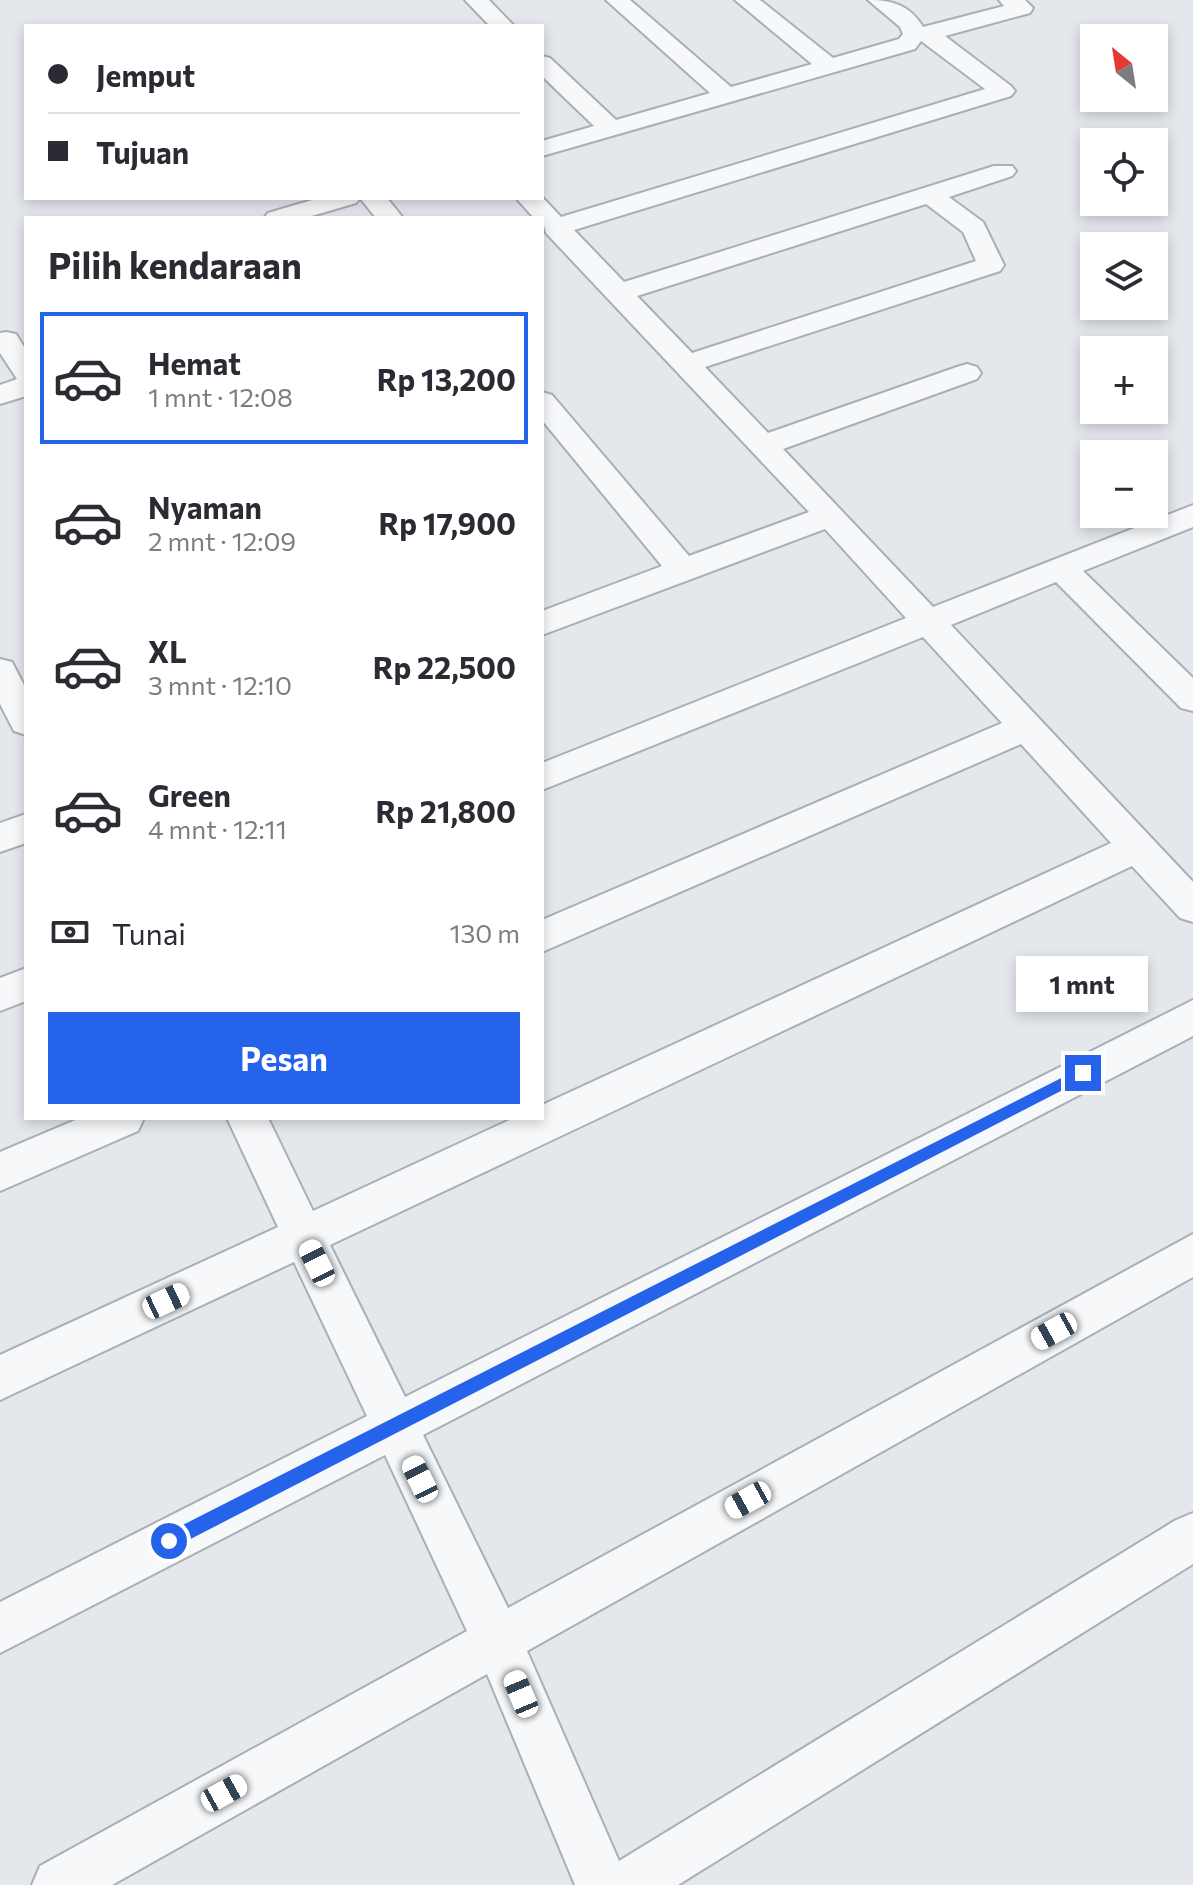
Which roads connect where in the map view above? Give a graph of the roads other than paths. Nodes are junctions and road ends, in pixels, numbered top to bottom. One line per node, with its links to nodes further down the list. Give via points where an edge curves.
1 (476, 0): 6 (street)
2 (617, 0): 10 (street)
3 (746, 0): 9 (street)
4 (879, 0): 7 (street)
5 (1010, 0): 7 (street, via 1022,8)
6 (501, 24)
7 (922, 34): 9 (street, via 907,44); 20 (street, via 1003,91)
8 (544, 65): 11 (street)
9 (829, 66): 10 (street)
10 (727, 96): 11 (street)
11 (611, 129): 12 (street)
12 (544, 148)
13 (1003, 171): 14 (street)
14 (929, 194): 21 (street); 23 (street, via 974,228 991,265)
15 (337, 200): 18 (street)
16 (375, 200): 19 (street)
17 (531, 200): 20 (street)
18 (266, 215)
19 (388, 216)
20 (555, 227): 21 (street)
21 (618, 293): 23 (street)
22 (6, 340): 24 (street)
23 (684, 365): 29 (street)
24 (24, 370)
25 (967, 373): 29 (street)
26 (24, 387): 27 (street)
27 (0, 395)
28 (544, 403): 33 (street)
29 (761, 446): 30 (street)
30 (830, 516): 33 (street); 35 (street)
31 (1191, 519): 32 (street)
32 (1061, 568): 35 (street); 37 (street)
33 (683, 570): 34 (street)
34 (544, 622)
35 (928, 622): 39 (street); 40 (street)
36 (0, 671): 38 (street)
37 (1193, 699)
38 (24, 718)
39 (1026, 727): 43 (street); 45 (street)
40 (544, 776)
41 (24, 829): 42 (street)
42 (0, 838)
43 (1137, 847): 44 (street); 52 (street)
44 (1193, 907)
45 (544, 936)
46 (24, 985): 47 (street)
47 (0, 995)
48 (1193, 1017): 55 (street)
49 (119, 1120): 51 (street)
50 (248, 1120): 52 (street)
51 (0, 1172)
52 (304, 1236): 54 (street); 55 (street)
53 (1193, 1254): 58 (street)
54 (0, 1378)
55 (395, 1426): 57 (street); 58 (street)
56 (1193, 1537): 61 (street)
57 (0, 1628)
58 (497, 1639): 59 (street); 60 (street)
59 (59, 1885)
60 (602, 1885)
61 (629, 1885)

